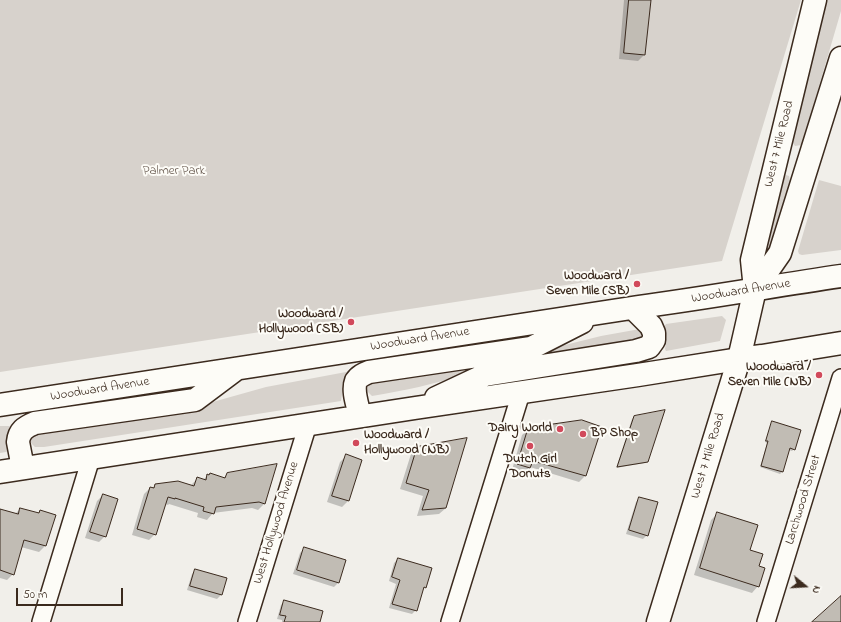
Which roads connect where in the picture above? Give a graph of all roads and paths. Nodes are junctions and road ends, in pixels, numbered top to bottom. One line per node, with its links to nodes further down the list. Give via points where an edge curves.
1 (814, 0): 3 (main road, West 7 Mile Road)
2 (841, 58): 4 (main road, West 7 Mile Road)
3 (776, 160): 4 (main road); 6 (main road, West 7 Mile Road, via 752,260)
4 (808, 163): 6 (main road, West 7 Mile Road, via 780,253)
5 (841, 276): 6 (main road, Woodward Avenue)
6 (755, 289): 7 (main road, Woodward Avenue); 10 (main road, West 7 Mile Road)
7 (633, 308): 8 (main road, Woodward Avenue); 15 (main road, via 651,326 654,333 654,340 649,347 626,353 485,375)
8 (596, 314): 11 (main road, Woodward Avenue); 16 (main road, via 531,348 364,374 359,377 355,387)
9 (841, 343): 10 (main road)
10 (739, 359): 13 (main road); 24 (main road, West 7 Mile Road)
11 (237, 368): 14 (main road, Woodward Avenue); 19 (main road, via 195,400 30,425 22,430 18,438)
12 (841, 378): 25 (street, Larchwood Street)
13 (520, 393): 15 (main road); 23 (street)
14 (0, 405)
15 (415, 408): 16 (main road)
16 (360, 416): 17 (main road)
17 (308, 424): 18 (main road); 22 (street, West Hollywood Avenue)
18 (91, 458): 19 (main road); 21 (street)
19 (23, 468): 20 (main road)
20 (0, 472)
21 (41, 622)
22 (247, 622)
23 (450, 622)
24 (658, 622)
25 (766, 622)

